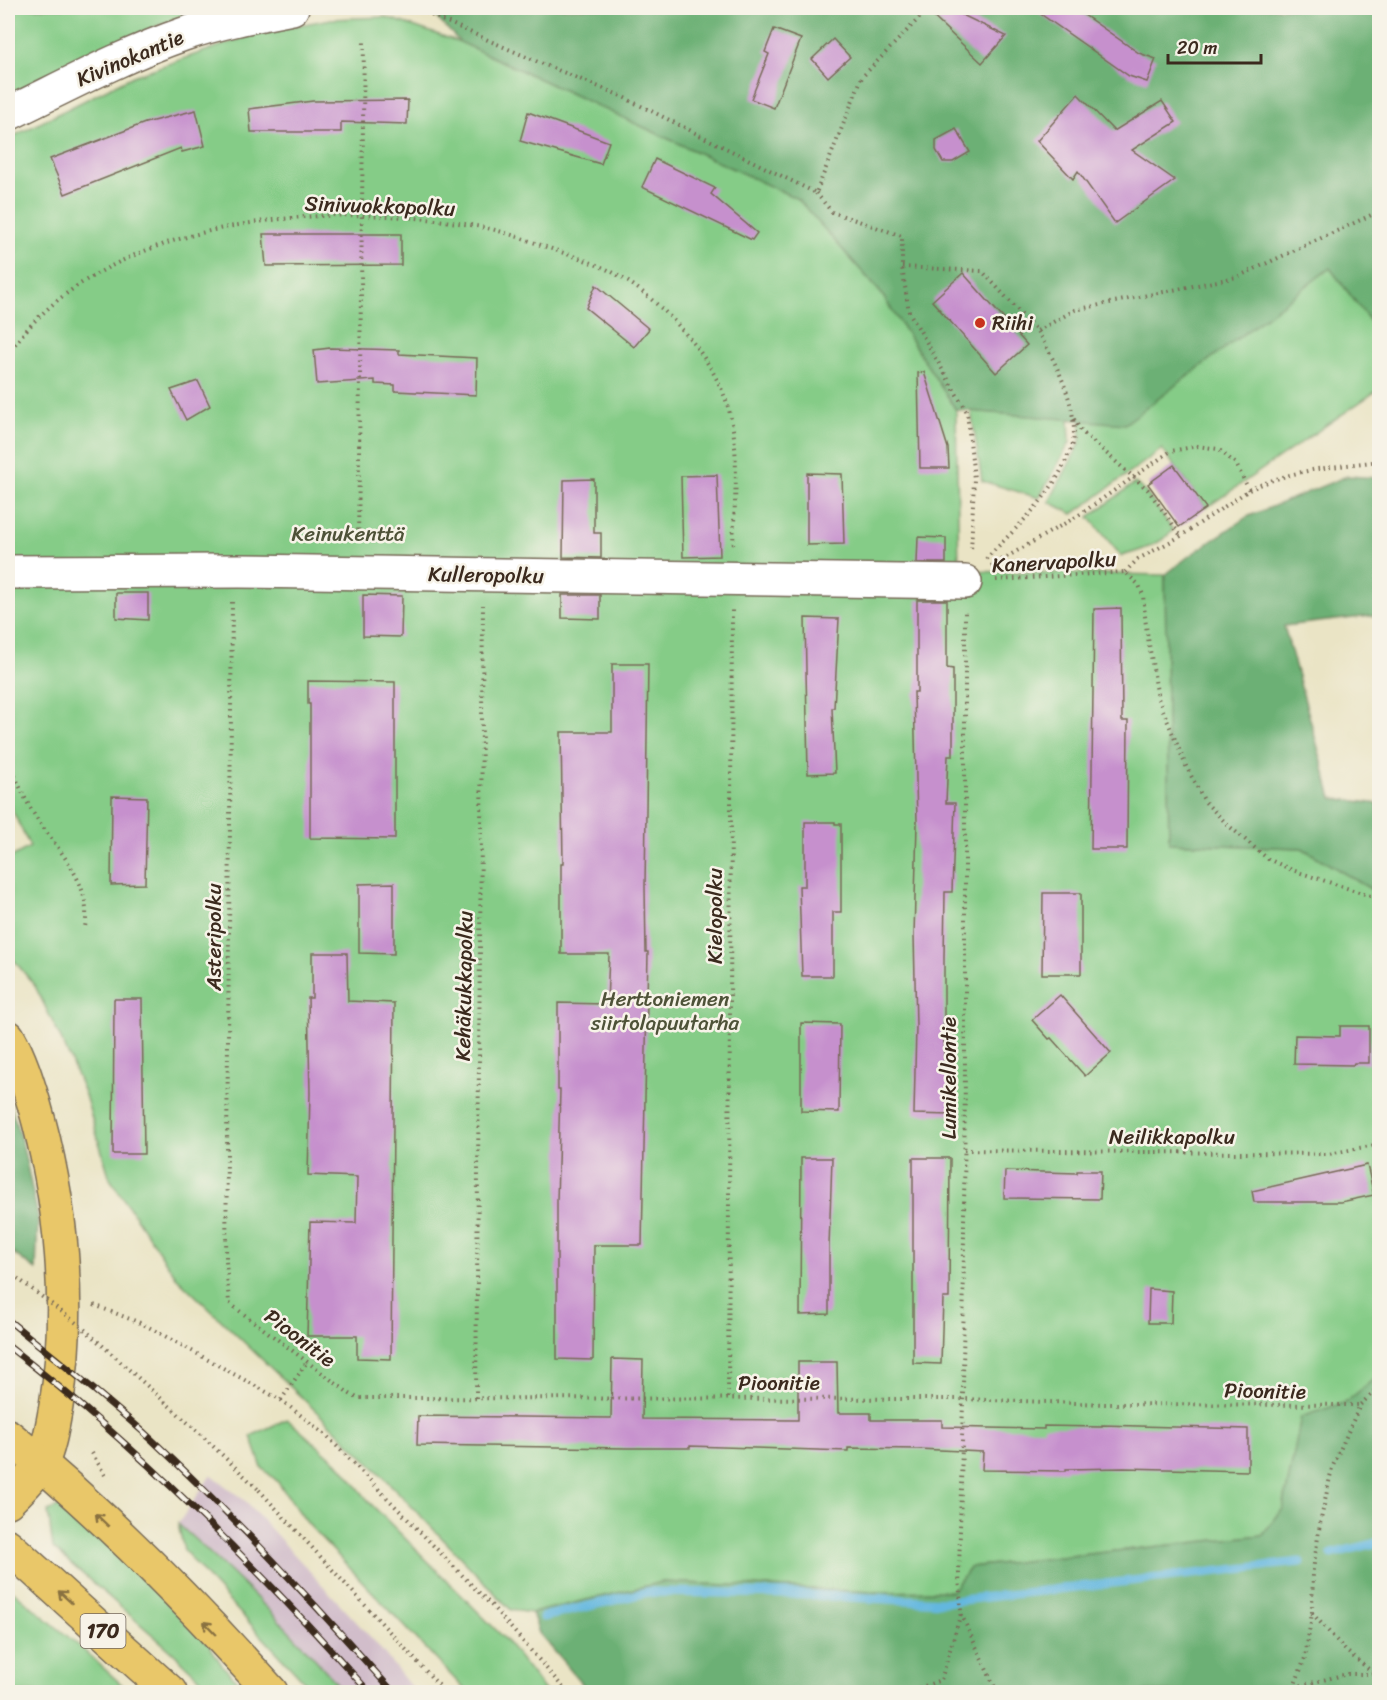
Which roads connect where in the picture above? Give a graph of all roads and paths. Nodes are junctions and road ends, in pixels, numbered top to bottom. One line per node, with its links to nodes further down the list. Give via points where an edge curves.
1 (292, 8): 5 (street, Kivinokantie, via 177,36)
2 (416, 8): 6 (path, via 619,95)
3 (929, 8): 6 (path, via 862,77)
4 (364, 38): 8 (path)
5 (8, 114)
6 (816, 194): 9 (path, Lumikellontie, via 832,212 902,236)
7 (1380, 211): 10 (path, via 1237,276 1075,310)
8 (361, 216): 11 (path, Sinivuokkopolku, via 259,222 213,230 139,254 96,273 67,292 45,310); 20 (path); 22 (path, Sinivuokkopolku, via 428,219 495,230 612,272 660,308 706,360 731,417 735,445)
9 (902, 267): 10 (path, via 982,272); 23 (path, Lumikellontie, via 909,312 967,412 974,478 970,567)
10 (1037, 331): 12 (path, via 1054,361)
11 (8, 354)
12 (1072, 416): 14 (path, via 1081,431); 23 (path, via 1073,444 1058,479)
13 (1380, 461): 15 (path, via 1300,471)
14 (1133, 478): 15 (path, via 1171,451 1198,446 1218,449 1236,464); 16 (path, via 1148,490); 23 (path, via 1076,518)
15 (1249, 490): 16 (path)
16 (1181, 536): 18 (path, via 1138,559)
17 (232, 571): 19 (street, Kulleropolku); 20 (street, Kulleropolku); 32 (path, Asteripolku, via 226,1261)
18 (1125, 572): 23 (path, Kanervapolku); 25 (path, Kanervapolku, via 1139,585 1143,595 1158,698 1204,802 1268,859)
19 (8, 573)
20 (357, 573): 21 (street, Kulleropolku)
21 (483, 574): 22 (street, Kulleropolku); 35 (path, Kehäkukkapolku)
22 (732, 578): 23 (street, Kulleropolku); 36 (path, Kielopolku)
23 (965, 582): 29 (path, Lumikellontie)
24 (8, 759): 26 (path, via 35,815 80,881)
25 (1380, 899)
26 (85, 927)
27 (8, 1037): 41 (main road, via 43,1135 61,1252 60,1380 53,1426)
28 (1380, 1144): 29 (path, Neilikkapolku, via 1329,1154)
29 (964, 1150): 37 (path, Lumikellontie)
30 (8, 1271): 50 (path, bridge, via 83,1328 259,1490)
31 (88, 1303): 38 (path, via 143,1324)
32 (229, 1303): 33 (path, Pioonitie)
33 (307, 1362): 35 (path, Pioonitie, via 357,1398); 38 (path)
34 (1380, 1386): 39 (path)
35 (476, 1398): 36 (path, Pioonitie)
36 (728, 1398): 37 (path, Pioonitie)
37 (963, 1399): 39 (path, Pioonitie); 44 (path, Lumikellontie)
38 (281, 1400): 51 (path, via 334,1443 492,1606)
39 (1360, 1405): 45 (path, via 1332,1468 1313,1570)
40 (8, 1436): 41 (main road)
41 (41, 1463): 42 (main road); 49 (main road, one-way to 41, via 144,1560)
42 (8, 1501)
43 (8, 1546): 48 (main road, 170, one-way to 43)
44 (961, 1613): 52 (path, via 941,1680); 53 (path)
45 (1312, 1613): 46 (path, via 1346,1651); 47 (path, via 1305,1658)
46 (1377, 1674): 47 (path, via 1347,1674)
47 (1294, 1687): 54 (path)
48 (170, 1692)
49 (271, 1692)
50 (445, 1692)
51 (567, 1692)
52 (908, 1692)
53 (997, 1692)
54 (1289, 1692)

